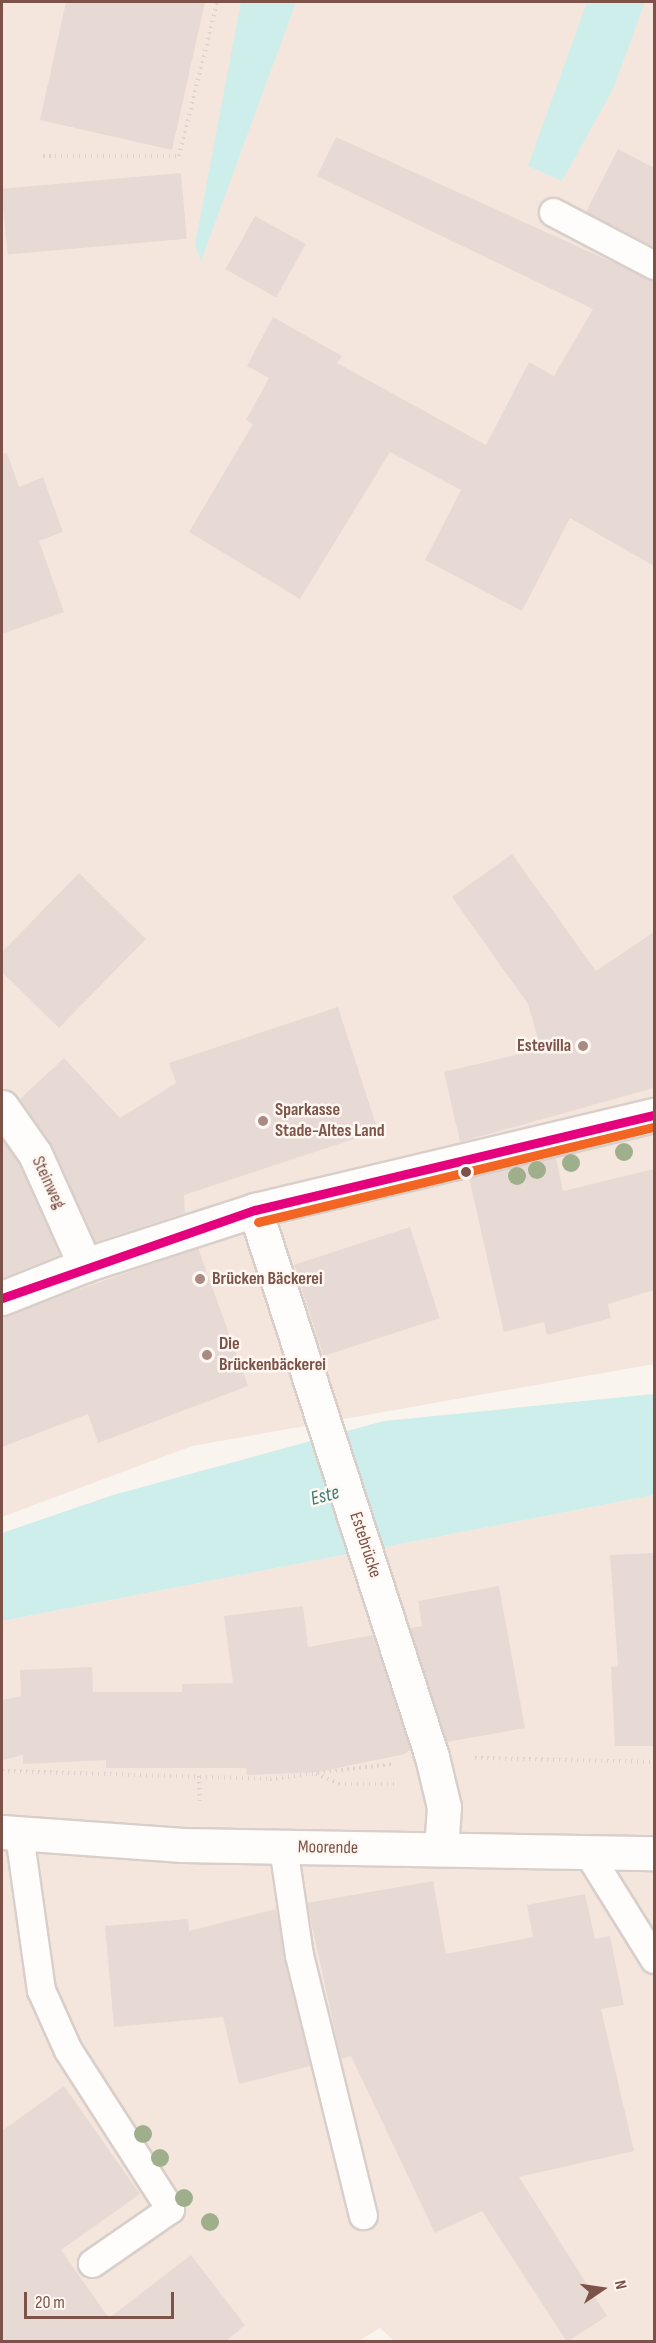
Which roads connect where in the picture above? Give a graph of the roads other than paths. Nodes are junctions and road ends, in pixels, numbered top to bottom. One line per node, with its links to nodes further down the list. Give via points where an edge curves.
1 (553, 212): 2 (lane)
2 (654, 265)
3 (2, 1107): 6 (street, Steinweg, via 35,1154)
4 (654, 1115): 5 (street)
5 (255, 1210): 6 (street); 10 (street, Estebrücke, via 372,1565 424,1758 444,1807)
6 (84, 1265): 7 (street)
7 (2, 1298)
8 (10, 1833): 9 (street, Moorende); 15 (lane, via 41,1990 68,2050 170,2209)
9 (283, 1847): 10 (street, Moorende); 14 (lane, via 299,1955)
10 (441, 1849): 11 (street, Moorende)
11 (588, 1853): 12 (street, Moorende); 13 (lane)
12 (654, 1854)
13 (654, 1959)
14 (363, 2215)
15 (92, 2263)

